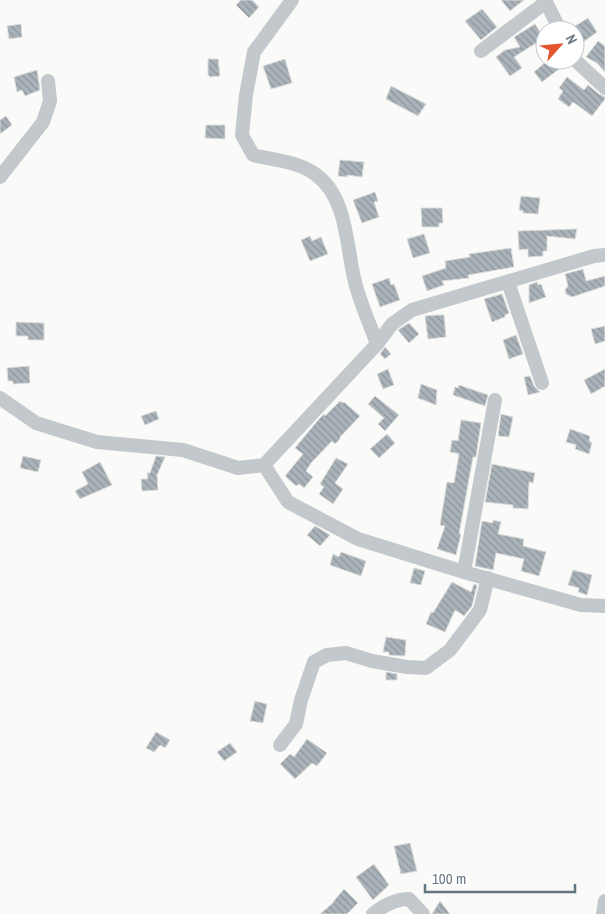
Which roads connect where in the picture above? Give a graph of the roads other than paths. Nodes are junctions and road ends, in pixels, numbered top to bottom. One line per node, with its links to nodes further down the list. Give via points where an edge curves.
1 (292, 0): 11 (street, via 254,52 242,135 253,156 299,165 316,175 329,189 342,216 355,283)
2 (546, 1): 3 (street); 4 (street)
3 (555, 20)
4 (480, 51)
5 (585, 69): 7 (street)
6 (48, 81): 8 (street, via 50,102 43,122)
7 (605, 88)
8 (0, 177)
9 (605, 255): 10 (street)
10 (508, 282): 11 (street, via 412,310 392,324); 12 (street)
11 (377, 344): 15 (street)
12 (542, 383)
13 (0, 398): 15 (street, via 36,423 97,442 183,450 238,468)
14 (494, 400): 16 (street)
15 (264, 465): 16 (street, via 288,502 358,539)
16 (464, 572): 17 (street)
17 (488, 578): 18 (street, via 581,605); 19 (street, via 480,610 450,650 426,668 372,661 346,653 327,655 314,662 296,724)
18 (605, 606)
19 (280, 745)
20 (605, 901): 23 (street)
21 (373, 914): 22 (street, via 401,899 408,899)
22 (423, 914)
23 (603, 914)

